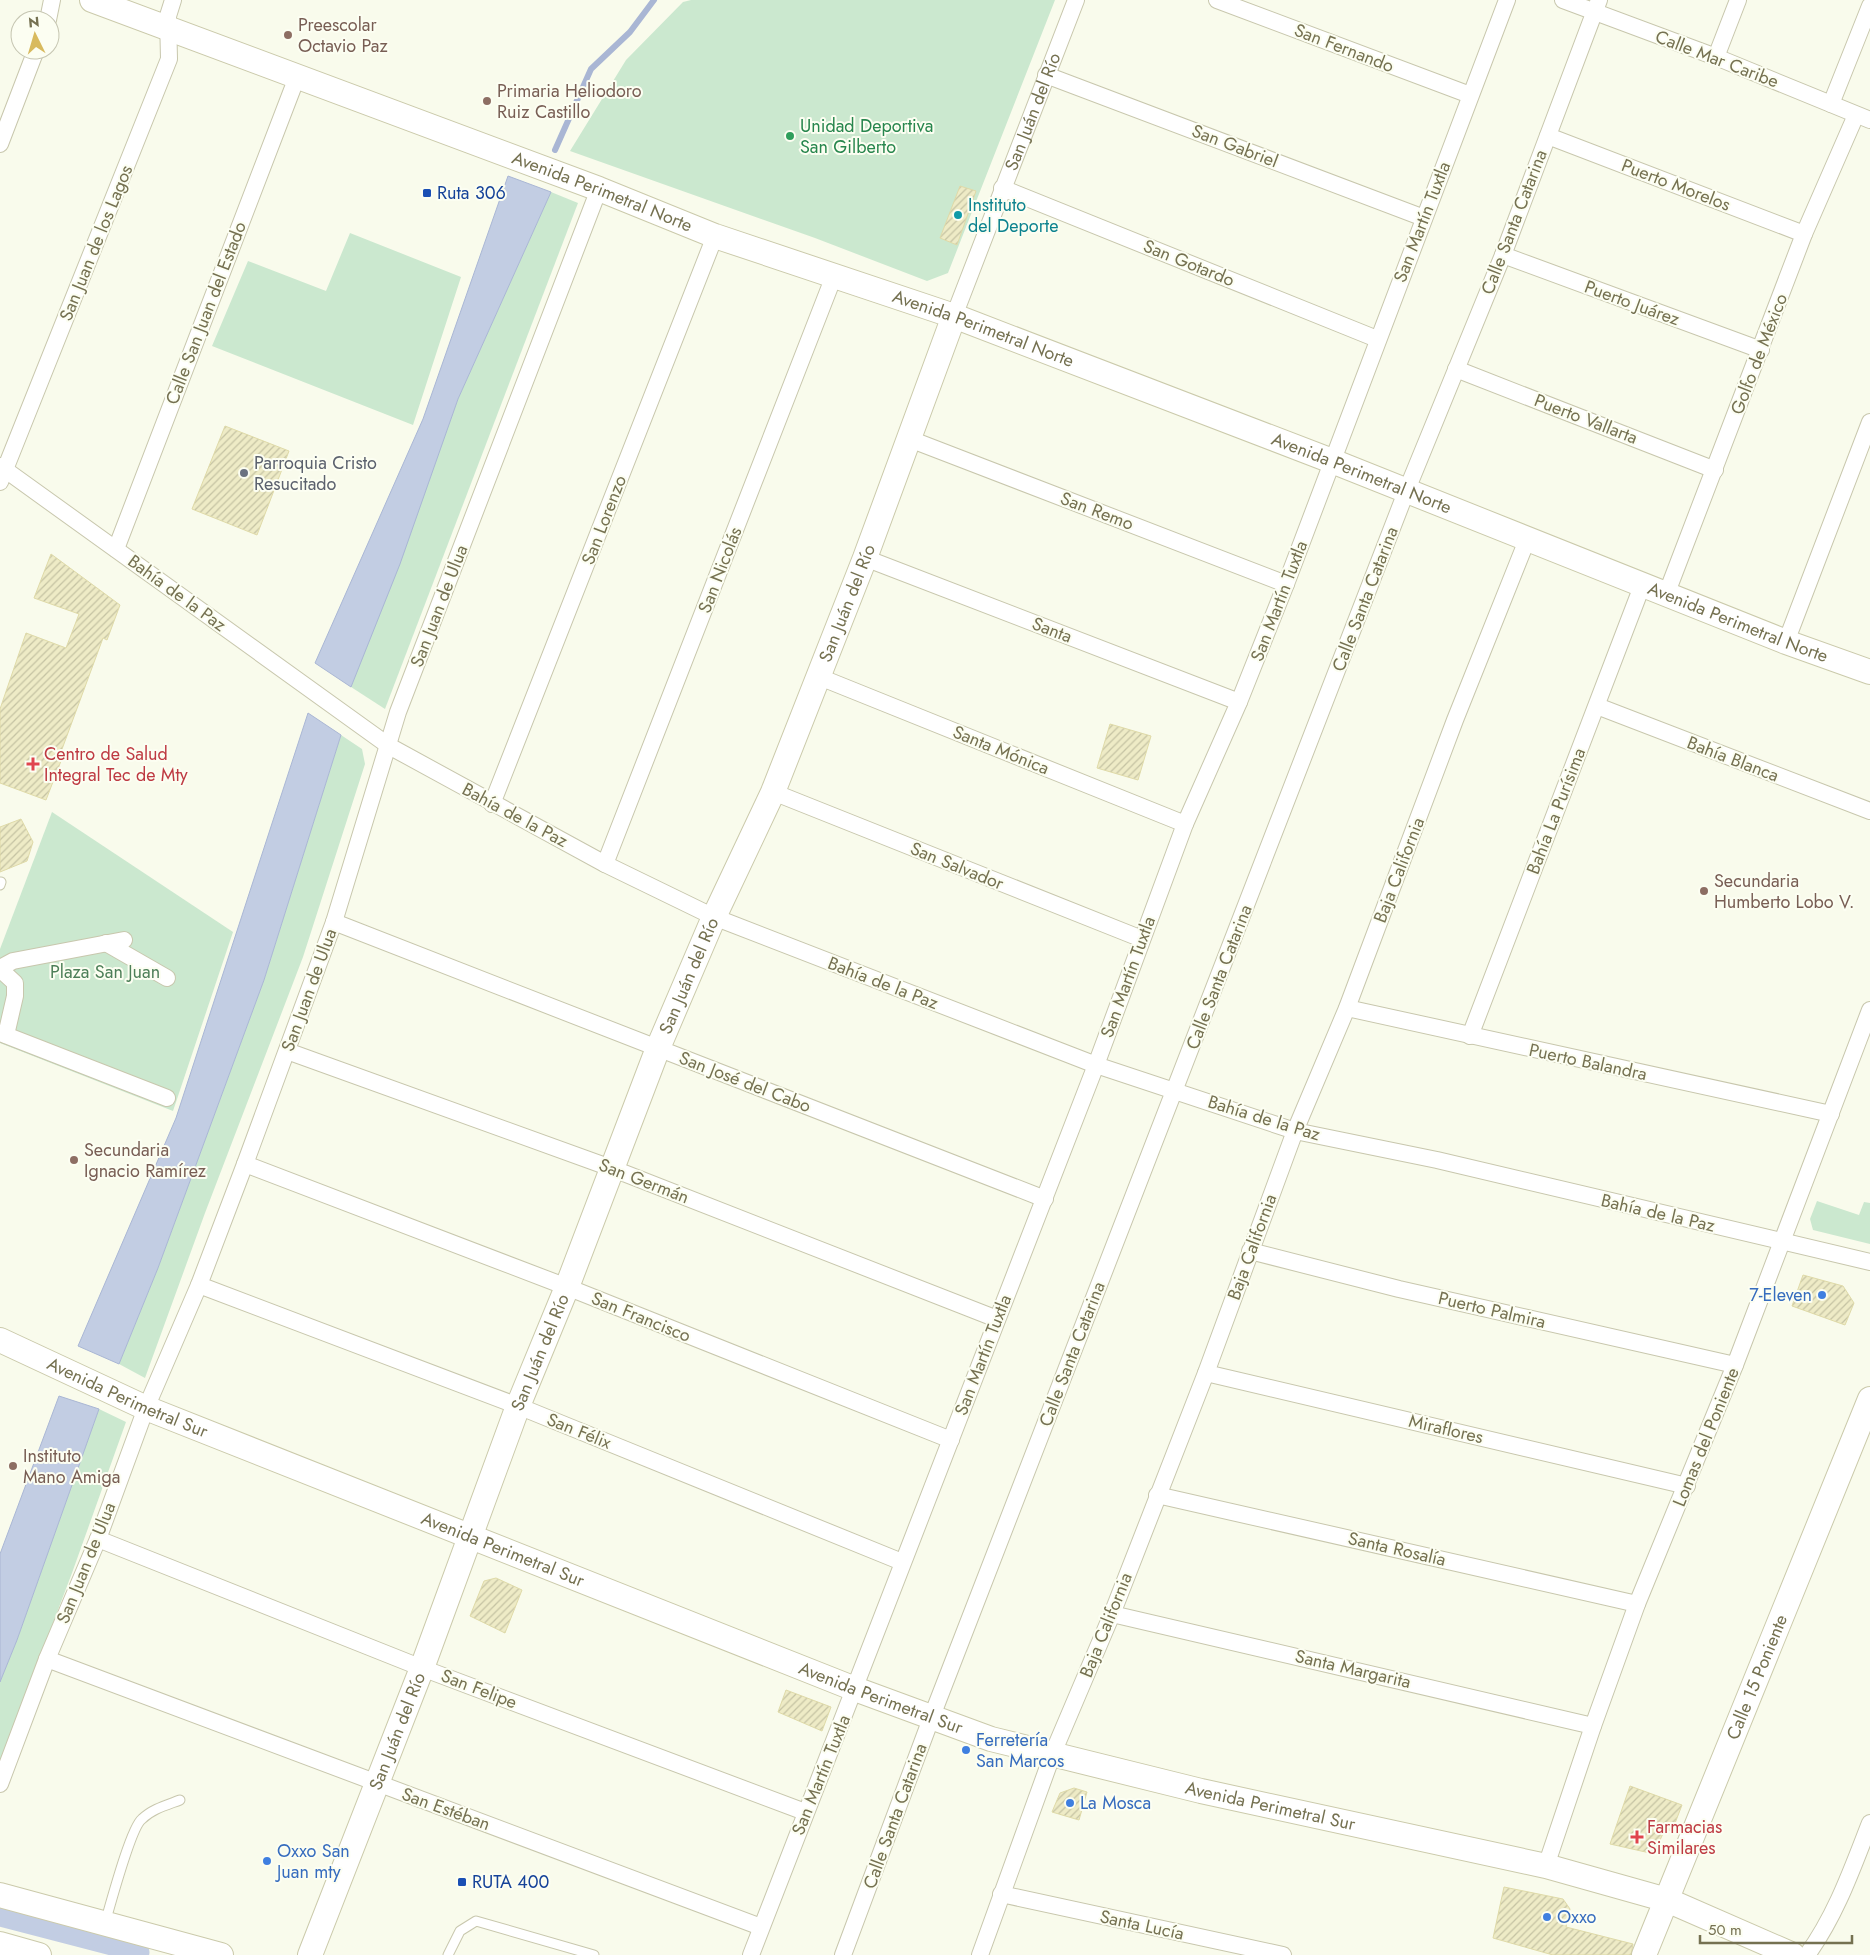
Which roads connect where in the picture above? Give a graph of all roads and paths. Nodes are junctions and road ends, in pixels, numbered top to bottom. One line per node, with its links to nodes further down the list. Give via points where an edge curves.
1 (92, 0): 10 (street, Avenida Perimetral Norte)
2 (173, 0): 10 (street, San Juan de los Lagos, via 168,16)
3 (1076, 0): 13 (street, San Juán del Río)
4 (1217, 0): 15 (street, San Fernando)
5 (1507, 0): 15 (street, San Martín Tuxtla)
6 (1563, 0): 8 (street, Calle Mar Caribe)
7 (1738, 0): 11 (street)
8 (1597, 6): 11 (street, Calle Mar Caribe); 18 (street, Calle Santa Catarina)
9 (1870, 6): 16 (street)
10 (169, 29): 14 (street, Avenida Perimetral Norte); 35 (street, San Juan de los Lagos, via 170,59)
11 (1716, 57): 16 (street, Calle Mar Caribe)
12 (32, 60): 19 (street)
13 (1046, 75): 20 (street, San Juán del Río); 22 (street, San Gabriel)
14 (297, 77): 21 (street, Avenida Perimetral Norte); 38 (street, Calle San Juan del Estado)
15 (1470, 95): 22 (street, San Martín Tuxtla)
16 (1832, 104): 17 (street, Calle Mar Caribe)
17 (1863, 117): 23 (street, Golfo de México)
18 (1548, 136): 23 (street, Puerto Morelos); 25 (street, Calle Santa Catarina)
19 (0, 144)
20 (1002, 188): 27 (street, San Juán del Río); 28 (street, San Gotardo)
21 (599, 189): 24 (street, Avenida Perimetral Norte); 48 (street, San Juan de Ulua, via 398,712)
22 (1424, 218): 28 (street, San Martín Tuxtla)
23 (1804, 234): 29 (street, Golfo de México)
24 (715, 236): 26 (street, Avenida Perimetral Norte); 50 (street, San Lorenzo)
25 (1502, 255): 29 (street, Puerto Juárez); 30 (street, Calle Santa Catarina)
26 (834, 276): 27 (street, Avenida Perimetral Norte); 53 (street, San Nicolás)
27 (954, 316): 32 (street, San Juán del Río); 33 (street, Avenida Perimetral Norte)
28 (1377, 339): 33 (street, San Martín Tuxtla)
29 (1761, 350): 34 (street, Golfo de México)
30 (1456, 369): 34 (street, Puerto Vallarta); 36 (street, Calle Santa Catarina)
31 (1870, 422): 43 (street)
32 (908, 438): 39 (street, San Juán del Río); 40 (street, San Remo)
33 (1332, 461): 36 (street, Avenida Perimetral Norte); 40 (street, San Martín Tuxtla)
34 (1715, 470): 42 (street, Golfo de México)
35 (2, 472): 38 (street, Bahía de la Paz)
36 (1406, 492): 37 (street, Avenida Perimetral Norte); 68 (street, Calle Santa Catarina)
37 (1526, 540): 41 (street, Avenida Perimetral Norte); 61 (street, Baja California)
38 (116, 549): 48 (street, Bahía de la Paz)
39 (865, 558): 45 (street, San Juán del Río); 46 (street, Santa)
40 (1286, 584): 46 (street, San Martín Tuxtla)
41 (1642, 586): 42 (street, Avenida Perimetral Norte); 47 (street, Bahía La Purísima)
42 (1666, 595): 43 (street, Avenida Perimetral Norte)
43 (1786, 642): 44 (street, Avenida Perimetral Norte)
44 (1870, 672)
45 (817, 676): 49 (street, San Juán del Río); 52 (street, Santa Mónica)
46 (1239, 702): 52 (street, San Martín Tuxtla)
47 (1596, 706): 51 (street, Bahía Blanca); 64 (street, Bahía La Purísima)
48 (389, 746): 50 (street, Bahía de la Paz); 55 (street, San Juan de Ulua)
49 (773, 792): 54 (street, San Juán del Río); 56 (street, San Salvador)
50 (492, 804): 53 (street, Bahía de la Paz)
51 (1870, 812)
52 (1185, 824): 56 (street, San Martín Tuxtla)
53 (605, 864): 54 (street, Bahía de la Paz)
54 (714, 917): 65 (street, San Juán del Río); 67 (street, Bahía de la Paz)
55 (334, 922): 65 (street, San José del Cabo); 66 (street, San Juan de Ulua)
56 (1142, 939): 67 (street, San Martín Tuxtla)
57 (124, 940): 58 (street)
58 (106, 943): 59 (street, via 13,961); 60 (street)
59 (0, 969): 63 (street, via 15,983 15,996)
60 (167, 978)
61 (1347, 1008): 64 (street, Puerto Balandra); 71 (street, Baja California)
62 (1870, 1010): 70 (street, Lomas del Poniente)
63 (3, 1034): 69 (street)
64 (1470, 1036): 70 (street, Puerto Balandra)
65 (658, 1048): 73 (street, San Juán del Río); 74 (street, San José del Cabo)
66 (287, 1051): 72 (street, San Juan de Ulua); 73 (street, San Germán)
67 (1096, 1066): 68 (street, Bahía de la Paz); 74 (street, San Martín Tuxtla)
68 (1175, 1091): 71 (street, Bahía de la Paz); 99 (street, Calle Santa Catarina)
69 (166, 1098)
70 (1831, 1114): 75 (street, Lomas del Poniente)
71 (1295, 1131): 75 (street, Bahía de la Paz, via 1437,1160); 76 (street, Baja California)
72 (245, 1164): 78 (street, San Juan de Ulua); 79 (street, San Francisco)
73 (612, 1168): 79 (street, San Juán del Río); 80 (street, San Germán)
74 (1044, 1199): 80 (street, San Martín Tuxtla)
75 (1781, 1242): 77 (street, Bahía de la Paz); 82 (street, Lomas del Poniente)
76 (1250, 1251): 82 (street, Puerto Palmira, via 1399,1289); 83 (street, Baja California)
77 (1870, 1262)
78 (198, 1285): 85 (street, San Félix); 86 (street, San Juan de Ulua)
79 (567, 1287): 85 (street, San Juán del Río); 88 (street, San Francisco)
80 (997, 1319): 88 (street, San Martín Tuxtla)
81 (0, 1340): 86 (street, Avenida Perimetral Sur)
82 (1735, 1365): 89 (street, Lomas del Poniente)
83 (1206, 1373): 89 (street, Miraflores); 90 (street, Baja California)
84 (1870, 1399): 87 (street, Calle 15 Poniente)
85 (518, 1406): 91 (street, San Juán del Río); 93 (street, San Félix)
86 (146, 1408): 91 (street, Avenida Perimetral Sur); 92 (street, San Juan de Ulua)
87 (1865, 1419): 110 (street, Calle 15 Poniente)
88 (951, 1440): 93 (street, San Martín Tuxtla)
89 (1687, 1486): 94 (street, Lomas del Poniente)
90 (1157, 1495): 94 (street, Santa Rosalía); 95 (street, Baja California)
91 (471, 1536): 97 (street, San Juán del Río); 98 (street, Avenida Perimetral Sur)
92 (98, 1539): 96 (street, San Juan de Ulua); 97 (street, San Felipe)
93 (902, 1562): 98 (street, San Martín Tuxtla)
94 (1637, 1604): 100 (street, Lomas del Poniente)
95 (1112, 1614): 100 (street, Santa Margarita); 101 (street, Baja California)
96 (47, 1660): 102 (street, San Estéban); 103 (street, San Juan de Ulua)
97 (422, 1668): 102 (street, San Juán del Río); 105 (street, San Felipe)
98 (855, 1688): 99 (street, Avenida Perimetral Sur); 105 (street, San Martín Tuxtla)
99 (932, 1716): 101 (street, Avenida Perimetral Sur, via 991,1739); 122 (street, Calle Santa Catarina)
100 (1593, 1726): 107 (street, Lomas del Poniente)
101 (1054, 1753): 107 (street, Avenida Perimetral Sur, via 1201,1791); 108 (street, Baja California)
102 (376, 1783): 112 (street, San Estéban); 118 (street, San Juán del Río)
103 (0, 1784)
104 (180, 1800): 111 (lane, via 140,1820)
105 (805, 1812): 112 (street, San Martín Tuxtla)
106 (1870, 1823): 127 (street, via 1828,1923)
107 (1546, 1866): 110 (street, Avenida Perimetral Sur)
108 (1001, 1894): 123 (street, Baja California); 124 (street, Santa Lucía)
109 (0, 1895): 111 (street)
110 (1667, 1900): 125 (street, Calle 15 Poniente); 126 (street, Avenida Perimetral Sur)
111 (105, 1924): 113 (street)
112 (761, 1927): 121 (street, San Martín Tuxtla)
113 (147, 1935): 116 (street, via 158,1946); 117 (street)
114 (0, 1944): 115 (street)
115 (38, 1955)
116 (160, 1955)
117 (221, 1955)
118 (310, 1955)
119 (448, 1955): 120 (lane, via 460,1930 476,1921)
120 (594, 1955)
121 (750, 1955)
122 (843, 1955)
123 (980, 1955)
124 (1283, 1955)
125 (1644, 1955)
126 (1793, 1955)
127 (1807, 1955)

